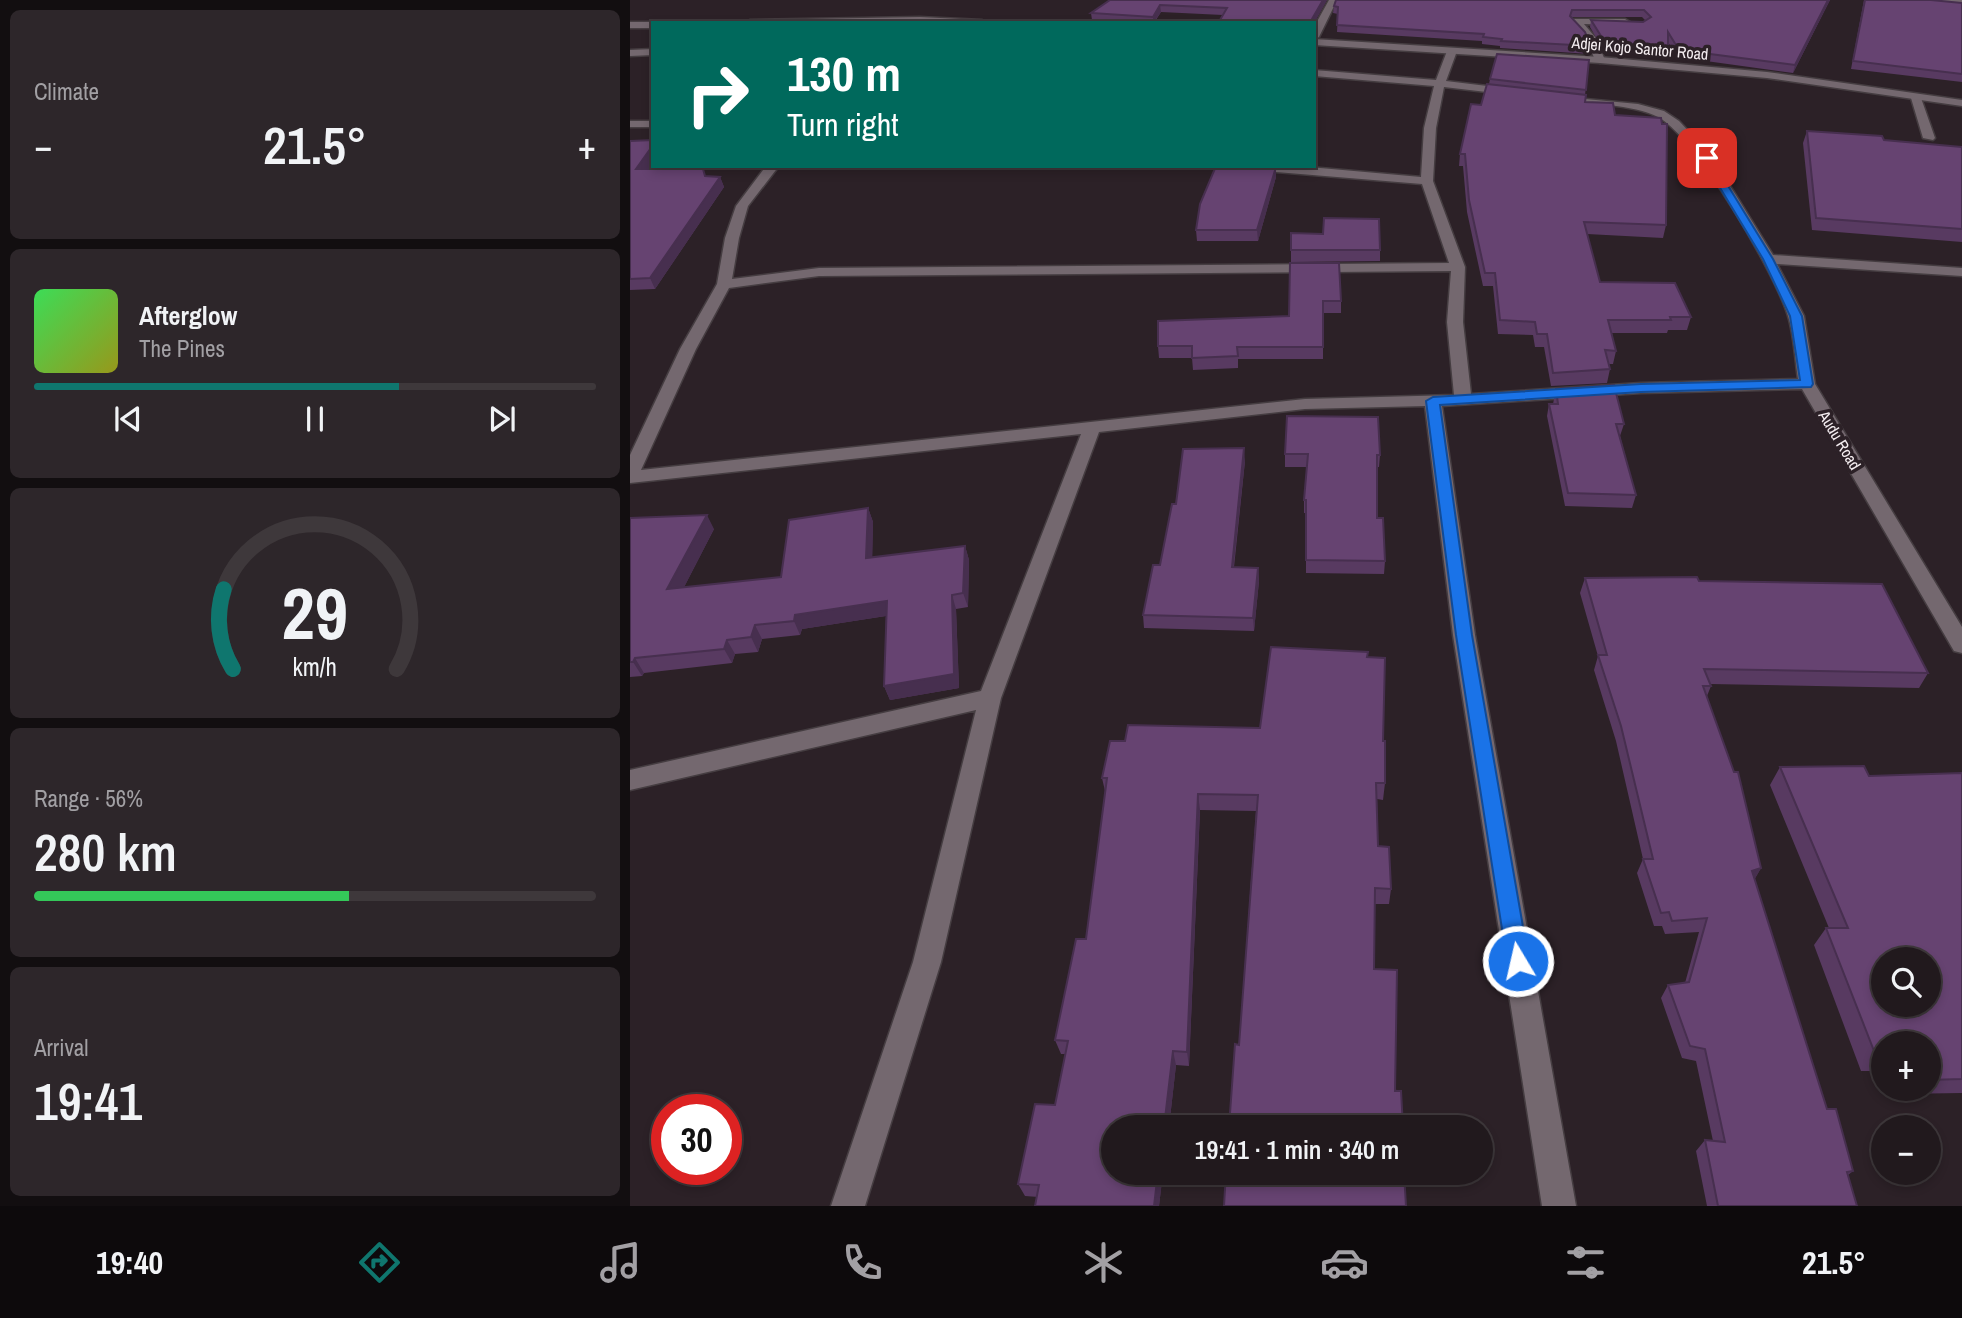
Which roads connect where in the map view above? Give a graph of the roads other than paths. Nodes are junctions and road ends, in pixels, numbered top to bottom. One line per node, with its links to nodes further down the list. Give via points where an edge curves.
1 (1333, 0): 9 (street)
2 (1941, 0): 3 (street)
3 (1962, 3)
4 (866, 21): 5 (street)
5 (941, 21)
6 (1642, 23): 14 (street, via 1576,21 1590,37)
7 (630, 25): 8 (street)
8 (651, 25)
9 (1316, 35)
10 (1316, 39): 11 (street, Adjei Kojo Santor Road)
11 (1452, 51): 14 (street, Adjei Kojo Santor Road); 16 (street)
12 (651, 52): 13 (street)
13 (630, 53)
14 (1600, 60): 19 (street, Adjei Kojo Santor Road, via 1767,75)
15 (1316, 73): 16 (street)
16 (1440, 83): 17 (street); 26 (street, via 1430,128)
17 (1519, 93)
18 (1545, 97): 27 (street, Audu Road, via 1638,107 1675,122 1707,158)
19 (1916, 98): 20 (street, Adjei Kojo Santor Road); 23 (street)
20 (1962, 103)
21 (630, 124): 22 (street)
22 (651, 124)
23 (1929, 138)
24 (771, 168): 30 (street, via 742,206)
25 (1275, 168): 26 (street)
26 (1427, 181): 28 (street)
27 (1768, 259): 29 (street); 31 (street, Audu Road, via 1796,316)
28 (1458, 267): 30 (street, via 819,272); 32 (street, via 1455,322)
29 (1962, 272)
30 (724, 284): 35 (street, via 688,349)
31 (1807, 384): 32 (street); 36 (street, Audu Road)
32 (1464, 399): 33 (street)
33 (1433, 401): 34 (street, via 1305,404); 40 (street, via 1464,635)
34 (1092, 427): 35 (street); 37 (street)
35 (630, 476)
36 (1962, 645)
37 (990, 698): 38 (street); 39 (street, via 927,962)
38 (630, 780)
39 (848, 1206)
40 (1559, 1206)

